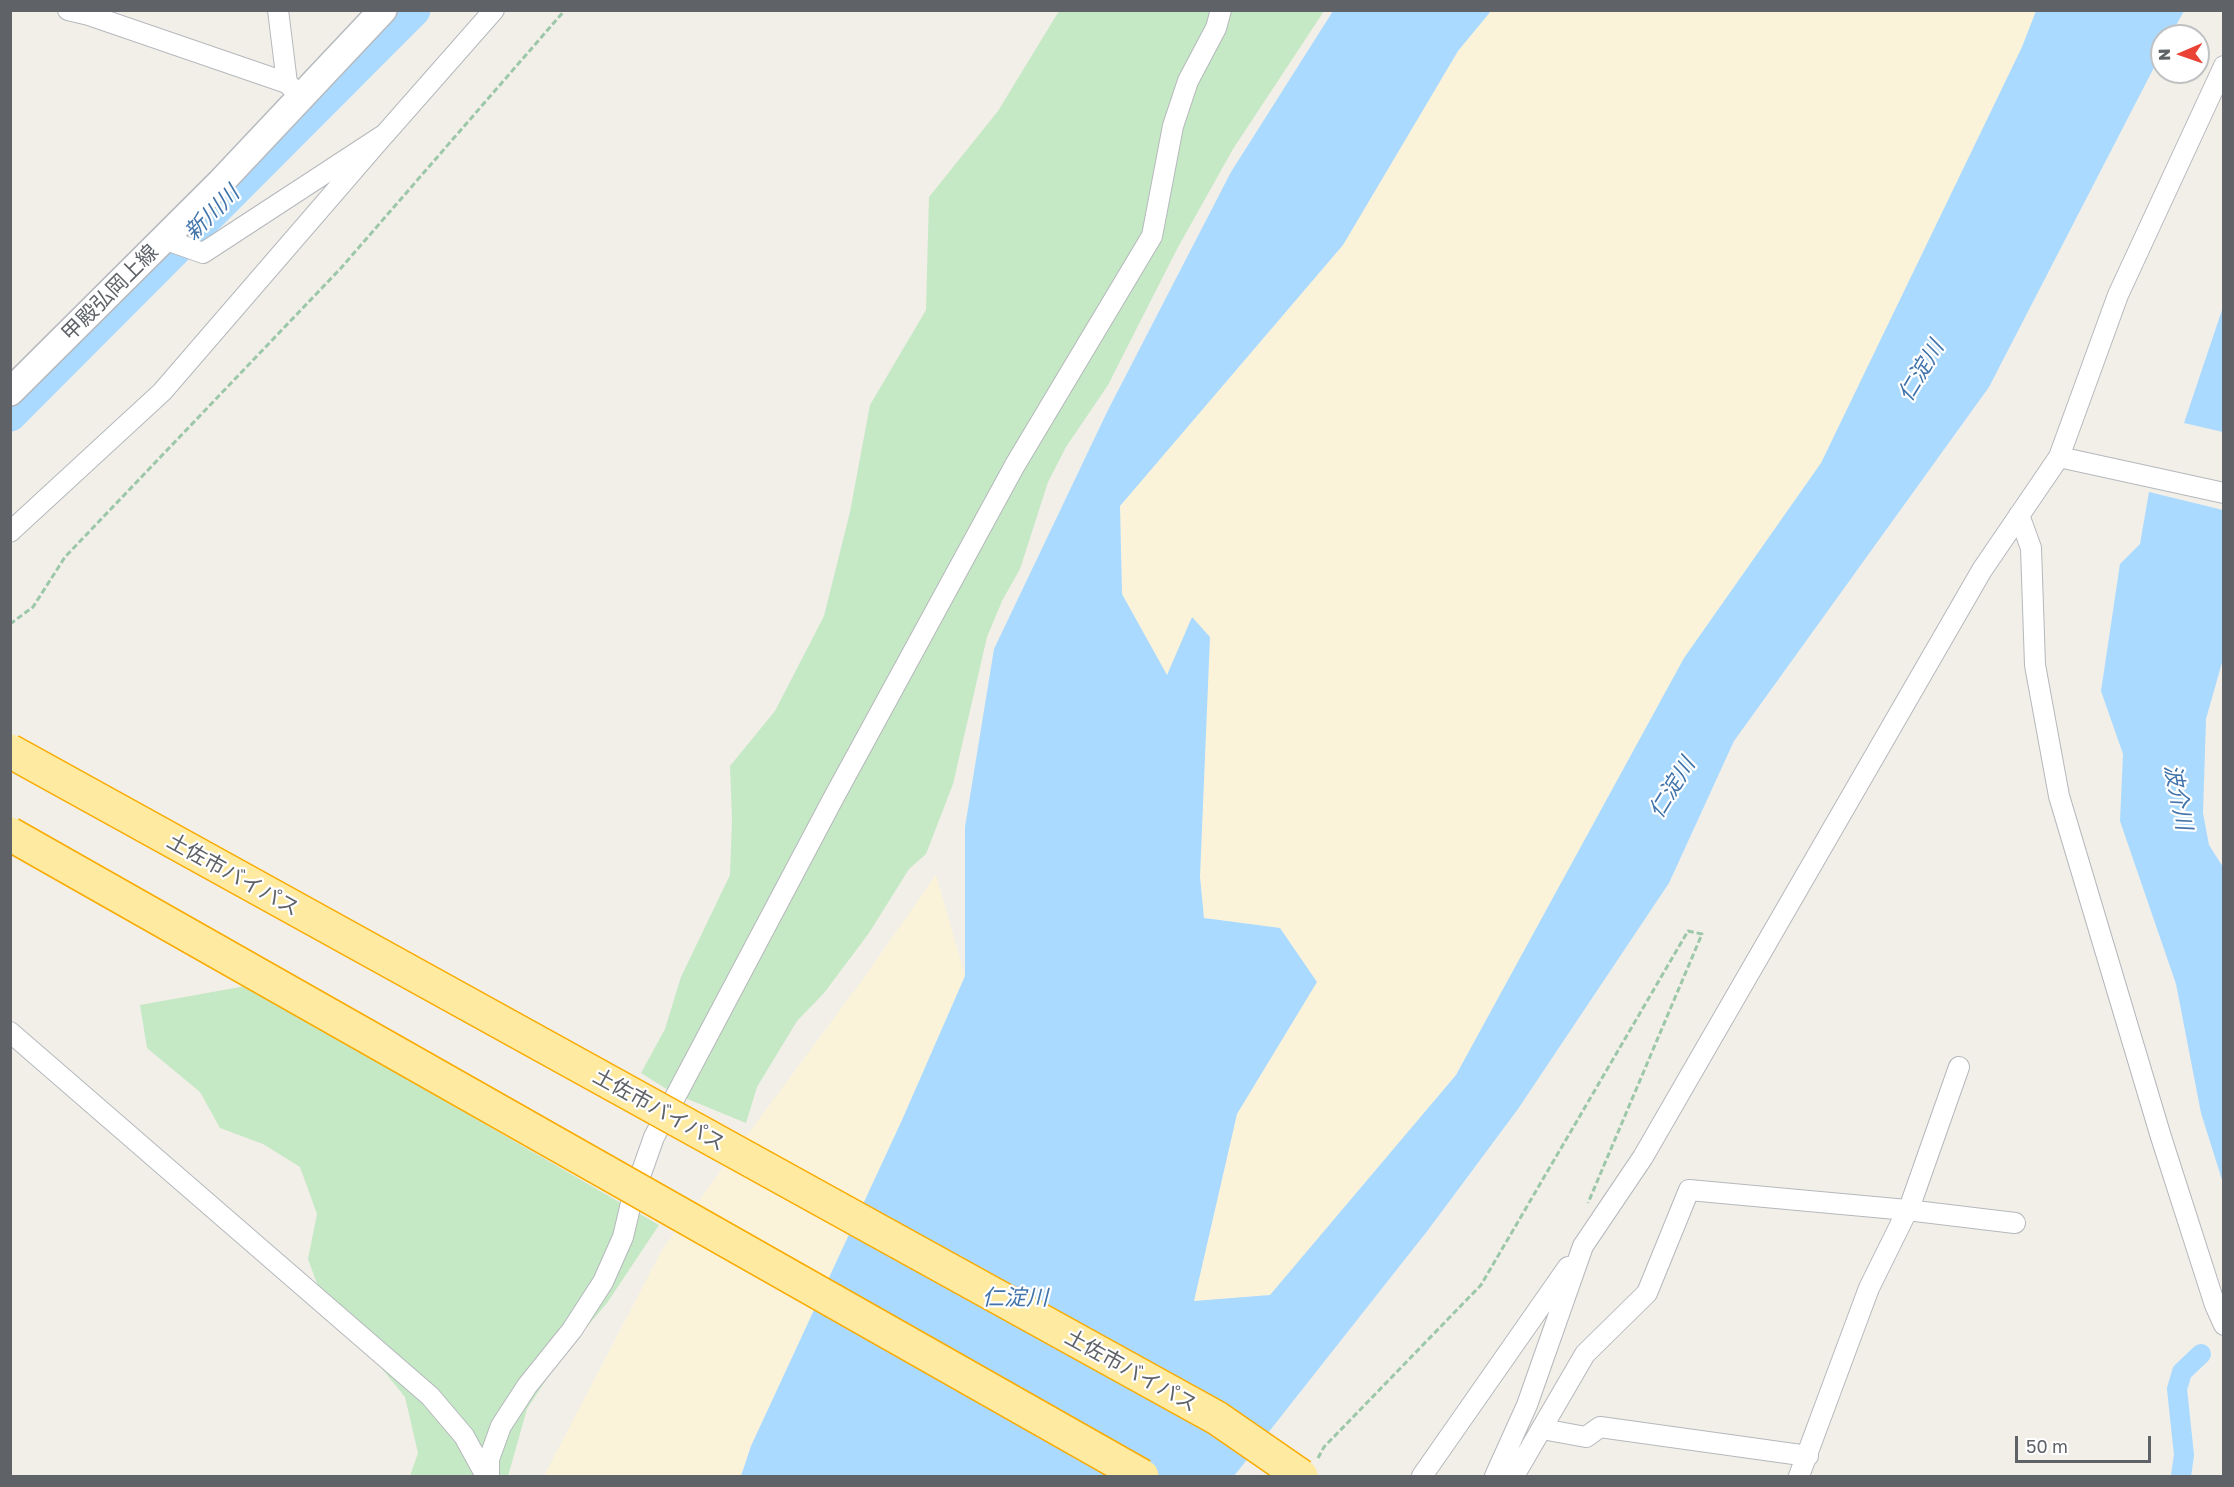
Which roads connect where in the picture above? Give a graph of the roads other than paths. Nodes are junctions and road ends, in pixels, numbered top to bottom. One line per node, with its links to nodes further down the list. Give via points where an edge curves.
1 (68, 10): 7 (street)
2 (278, 10): 7 (street)
3 (383, 10): 7 (main road, 甲殿弘岡上線)
4 (494, 10): 8 (street)
5 (1221, 10): 26 (street, via 1216,28 1188,81 1173,126 1152,236 1015,465 834,797 654,1137 623,1237 603,1282 501,1426 489,1459)
6 (2223, 66): 11 (street, via 2118,295)
7 (295, 91): 9 (main road, 甲殿弘岡上線)
8 (382, 136): 9 (street, via 203,253); 14 (street, via 162,392)
9 (164, 239): 10 (main road, 甲殿弘岡上線)
10 (10, 392)
11 (2059, 457): 12 (street); 13 (street)
12 (2223, 493)
13 (2019, 515): 21 (street, via 1982,570 1643,1157); 22 (street, via 2031,548 2035,665 2059,796 2161,1137)
14 (10, 532)
15 (10, 752): 25 (highway, 土佐市バイパス, bridge, via 1217,1418)
16 (10, 834): 27 (highway, bridge)
17 (10, 1032): 26 (street, via 430,1396 464,1436)
18 (1959, 1067): 19 (street)
19 (1907, 1210): 20 (street); 23 (street, via 1689,1190 1647,1293 1585,1354); 24 (street, via 1869,1288)
20 (2015, 1223)
21 (1585, 1243): 28 (street); 29 (street, via 1527,1405)
22 (2223, 1325)
23 (1542, 1429): 24 (street, via 1586,1437 1600,1427); 30 (street)
24 (1808, 1456): 31 (street)
25 (1308, 1472)
26 (488, 1476)
27 (1142, 1476)
28 (1422, 1476)
29 (1495, 1476)
30 (1514, 1476)
31 (1799, 1476)

